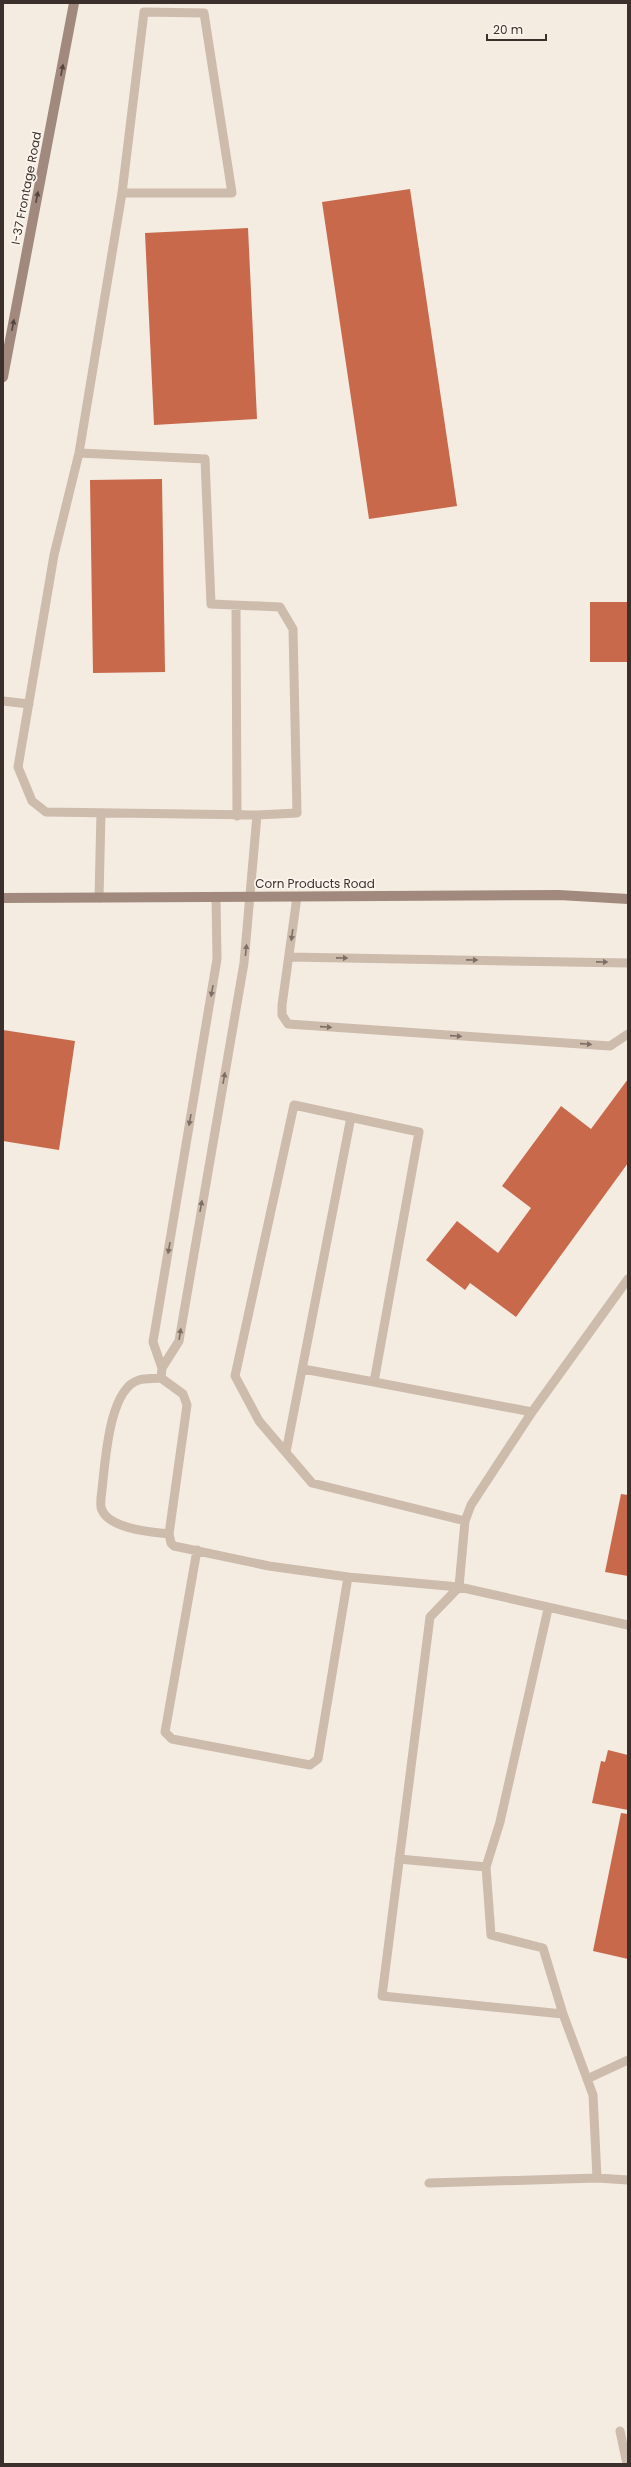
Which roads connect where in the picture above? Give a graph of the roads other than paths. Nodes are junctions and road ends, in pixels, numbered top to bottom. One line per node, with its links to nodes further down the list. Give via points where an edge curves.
1 (74, 3): 3 (street, I-37 Frontage Road, one-way to 1)
2 (122, 193): 2 (lane, via 144,12 204,13 232,193); 4 (lane)
3 (3, 377)
4 (79, 454): 5 (lane, via 205,459 211,604); 7 (lane, via 54,555)
5 (236, 606): 9 (lane, via 280,607 293,629 297,813); 10 (lane)
6 (3, 701): 7 (lane)
7 (29, 704): 8 (lane, via 18,766 32,801 46,812)
8 (101, 813): 10 (lane); 15 (lane)
9 (257, 815): 10 (lane); 12 (lane)
10 (237, 816)
11 (216, 897): 12 (street, Corn Products Road); 15 (street, Corn Products Road); 22 (lane, one-way to 22, via 217,959 153,1342)
12 (251, 897): 13 (street, Corn Products Road); 22 (lane, one-way to 12, via 179,1341 244,963)
13 (297, 897): 16 (street, Corn Products Road, via 559,895); 17 (lane, one-way to 17)
14 (3, 898): 15 (street, Corn Products Road)
15 (98, 898)
16 (628, 899)
17 (289, 957): 18 (lane, one-way to 18); 19 (lane, one-way to 19, via 282,1004 282,1015 288,1024 610,1046)
18 (628, 963)
19 (628, 1034)
20 (351, 1117): 23 (lane); 25 (lane, via 419,1132); 27 (lane, via 294,1105 235,1376 260,1421)
21 (628, 1279): 26 (lane)
22 (162, 1368): 24 (lane)
23 (303, 1369): 25 (lane); 27 (lane)
24 (161, 1378): 29 (lane, via 183,1394 187,1405); 29 (lane, via 138,1380 123,1393 112,1416 101,1510 109,1518 130,1529)
25 (374, 1382): 26 (lane)
26 (532, 1412): 28 (lane, via 471,1504)
27 (286, 1452): 28 (lane, via 312,1484)
28 (465, 1521): 32 (lane)
29 (169, 1534): 30 (lane, via 170,1543 174,1546)
30 (196, 1550): 31 (lane, via 269,1566); 31 (lane, via 165,1732 172,1739 235,1752 310,1765 318,1759)
31 (348, 1577): 32 (lane)
32 (459, 1587): 33 (lane); 35 (lane, via 430,1617)
33 (548, 1609): 34 (lane); 36 (lane, via 500,1822)
34 (628, 1625)
35 (399, 1859): 36 (lane); 37 (lane, via 382,1996)
36 (486, 1867): 37 (lane, via 492,1935 543,1948)
37 (563, 2014): 39 (lane)
38 (628, 2060): 39 (lane)
39 (587, 2079): 40 (lane, via 593,2095)
40 (597, 2178): 41 (lane); 42 (lane)
41 (628, 2180)
42 (429, 2183)
43 (620, 2431): 44 (lane)
44 (626, 2464)

